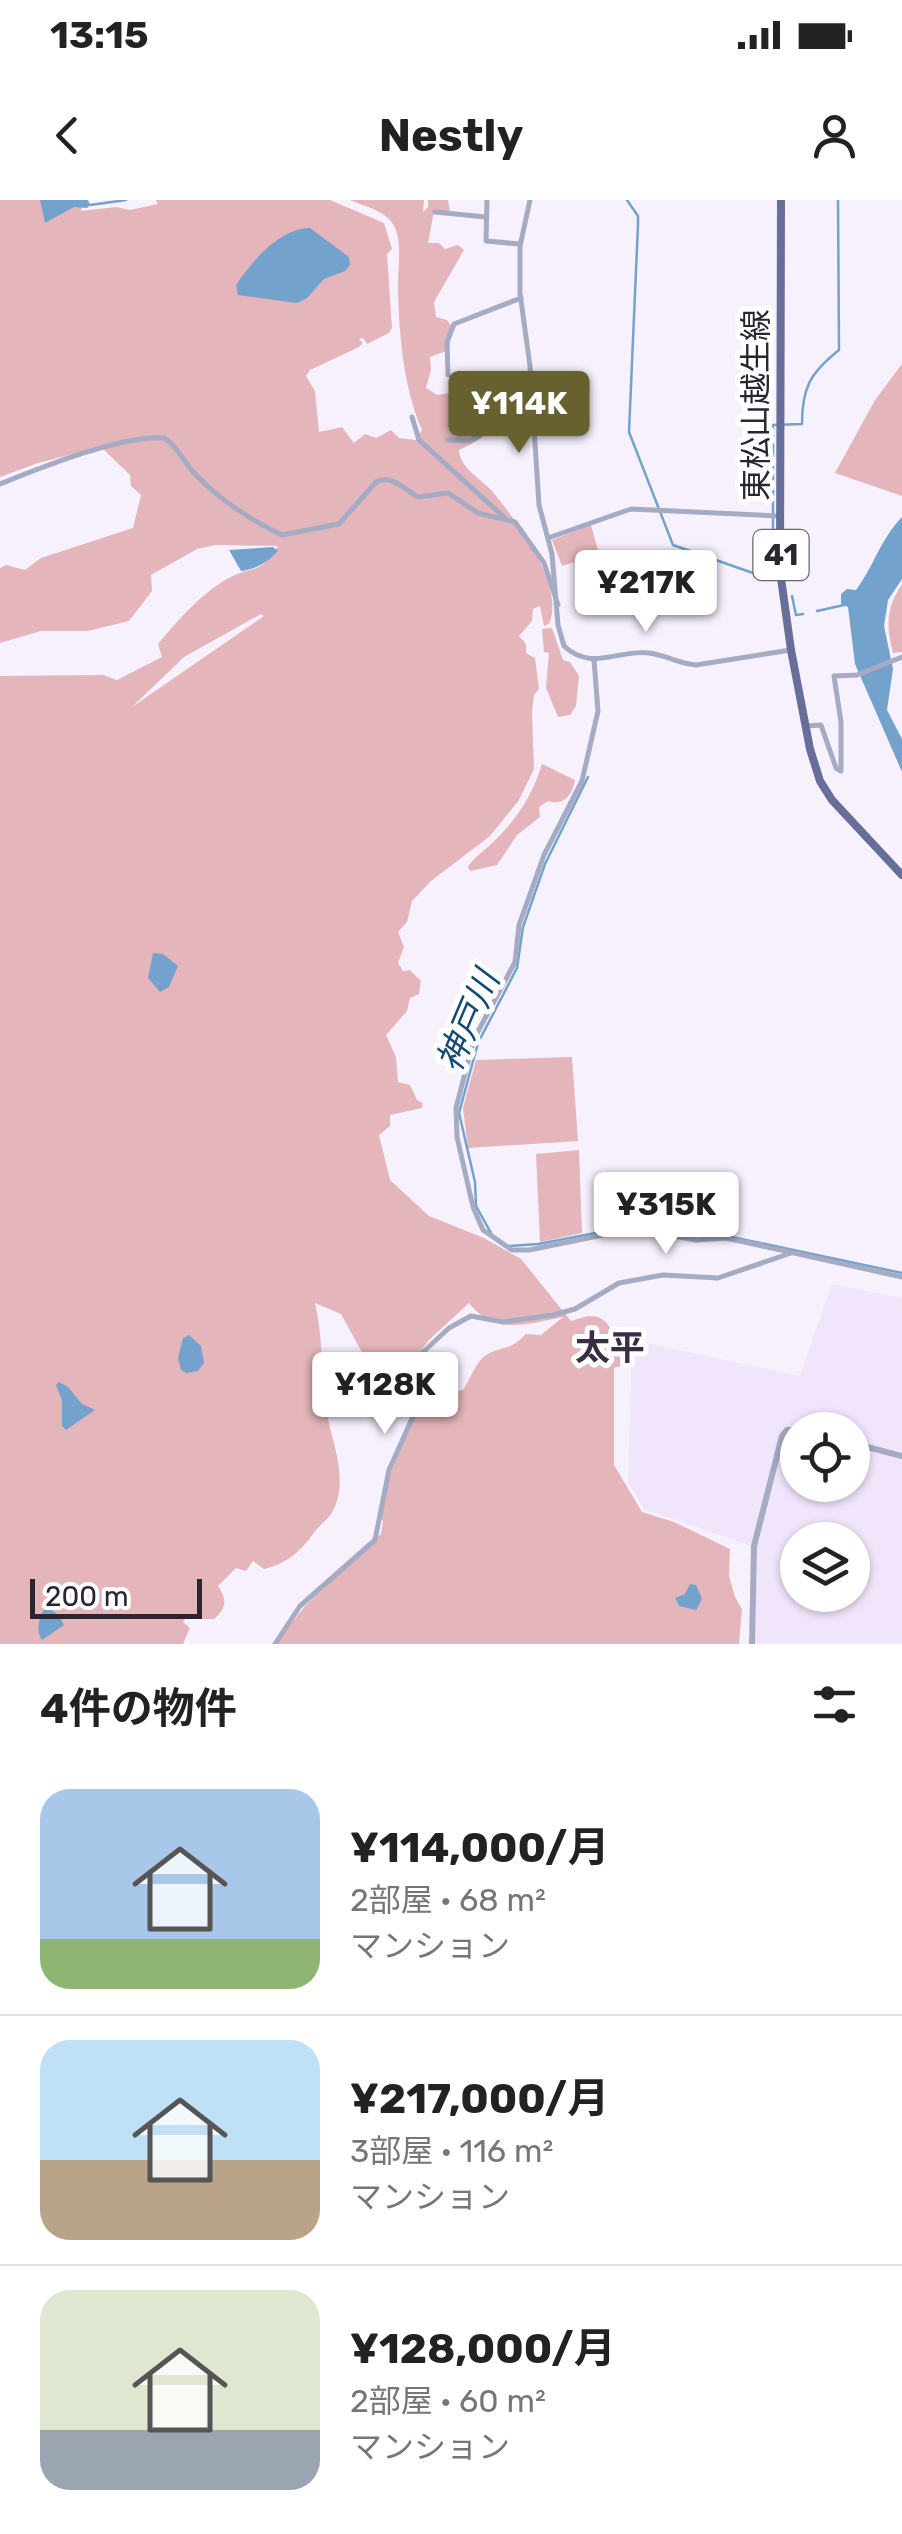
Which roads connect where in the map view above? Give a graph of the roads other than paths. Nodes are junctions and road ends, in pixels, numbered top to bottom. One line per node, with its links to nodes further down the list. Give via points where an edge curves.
1 (487, 200): 5 (street)
2 (530, 200): 6 (street)
3 (782, 200): 13 (main road, 東松山越生線 / 41)
4 (435, 212): 5 (street)
5 (486, 216): 6 (street, via 486,241)
6 (520, 244): 7 (street)
7 (520, 298): 8 (street, via 454,324); 10 (street)
8 (448, 375)
9 (412, 417): 14 (street, via 420,440)
10 (534, 422): 11 (street, via 498,426 470,441); 15 (street, via 538,505)
11 (448, 440)
12 (0, 484): 14 (street, via 154,437 170,441 197,476 282,534 338,524 384,478 418,497 448,493 478,513)
13 (781, 516): 15 (street, via 631,509); 17 (main road, 東松山越生線 / 41)
14 (507, 520): 16 (street, via 519,526 544,563)
15 (548, 538): 16 (street)
16 (558, 605): 19 (street, via 564,646)
17 (790, 650): 19 (street, via 696,665 649,652); 20 (main road, 東松山越生線 / 41)
18 (902, 657): 20 (street, via 834,677 841,770 820,725)
19 (594, 660): 22 (street, via 598,711 582,780 544,855 515,962 474,1039 456,1108 475,1214 483,1230 512,1250 646,1231)
20 (805, 726): 21 (main road, 東松山越生線 / 41, via 827,794)
21 (902, 875)
22 (794, 1252): 23 (street); 27 (street, via 718,1278 663,1275 620,1284 553,1315 503,1322 478,1316 449,1328 404,1372 399,1392 415,1412 389,1470 375,1540 300,1606)
23 (902, 1277)
24 (780, 1444): 28 (street, via 753,1562)
25 (870, 1448): 26 (street)
26 (902, 1456)
27 (276, 1644)
28 (752, 1644)

